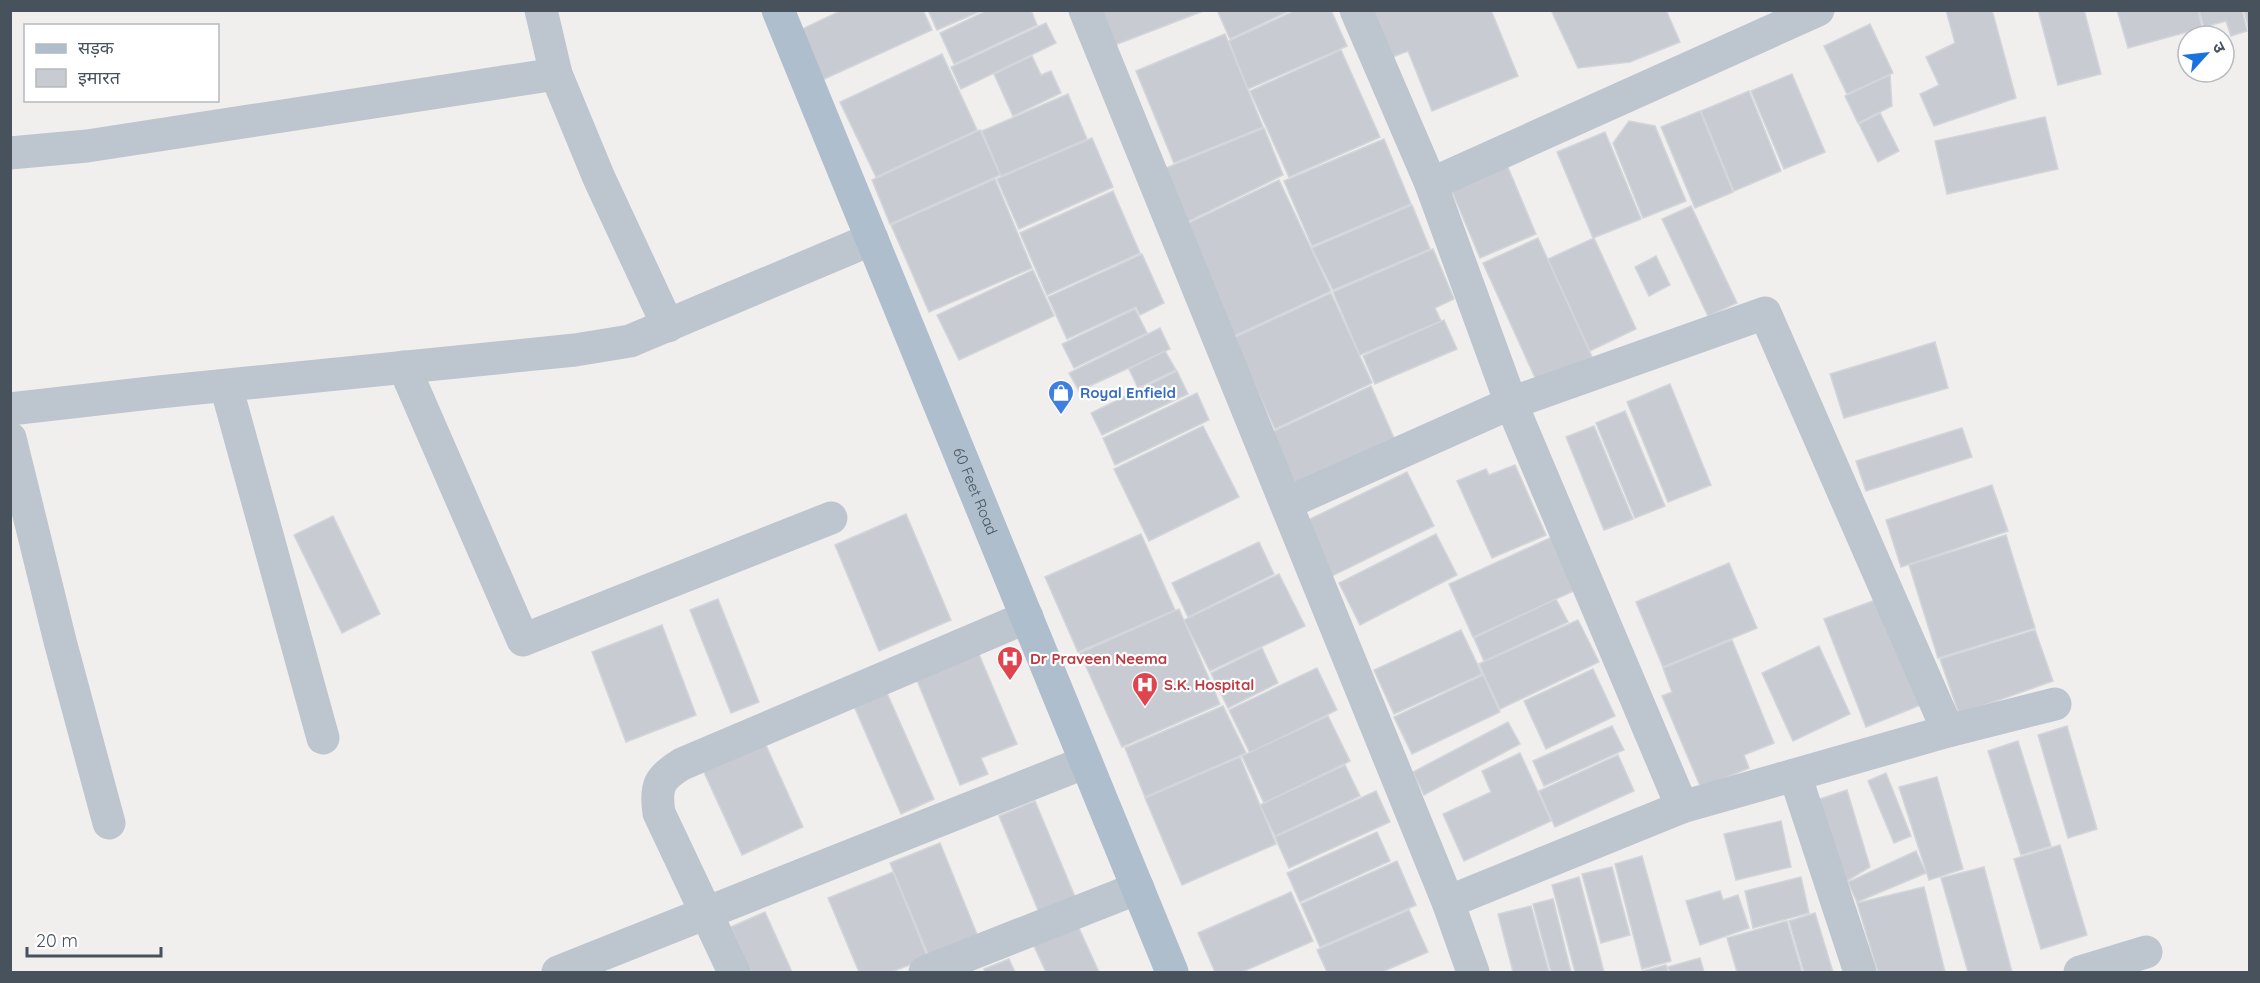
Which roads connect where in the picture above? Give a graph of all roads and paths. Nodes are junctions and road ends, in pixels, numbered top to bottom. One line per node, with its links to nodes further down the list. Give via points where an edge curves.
1 (541, 10): 6 (street)
2 (778, 10): 9 (main road, 60 Feet Road)
3 (1085, 10): 16 (street)
4 (1356, 10): 8 (street)
5 (1818, 10): 8 (street)
6 (555, 74): 7 (street, via 87,146); 10 (street)
7 (10, 153)
8 (1431, 183): 13 (street)
9 (872, 239): 10 (street); 18 (main road, 60 Feet Road)
10 (668, 326): 11 (street, via 630,341 575,350)
11 (404, 367): 12 (street); 17 (street, via 523,640)
12 (226, 386): 14 (street); 21 (street)
13 (1511, 403): 16 (street); 20 (street, via 1765,312); 24 (street)
14 (10, 409)
15 (10, 438): 25 (street)
16 (1287, 503): 27 (street)
17 (831, 518)
18 (1027, 616): 22 (main road, 60 Feet Road); 28 (street, via 682,764 665,775 656,793 659,813)
19 (2055, 704): 20 (street)
20 (1948, 731): 23 (street)
21 (323, 738)
22 (1086, 762): 26 (main road, 60 Feet Road); 28 (street)
23 (1795, 775): 24 (street); 35 (street)
24 (1682, 807): 27 (street)
25 (110, 824)
26 (1138, 888): 32 (street); 33 (main road, 60 Feet Road)
27 (1448, 902): 34 (street)
28 (705, 914): 30 (street); 31 (street)
29 (2146, 952): 36 (street)
30 (558, 972)
31 (734, 972)
32 (925, 972)
33 (1172, 972)
34 (1473, 972)
35 (1860, 972)
36 (2080, 972)

